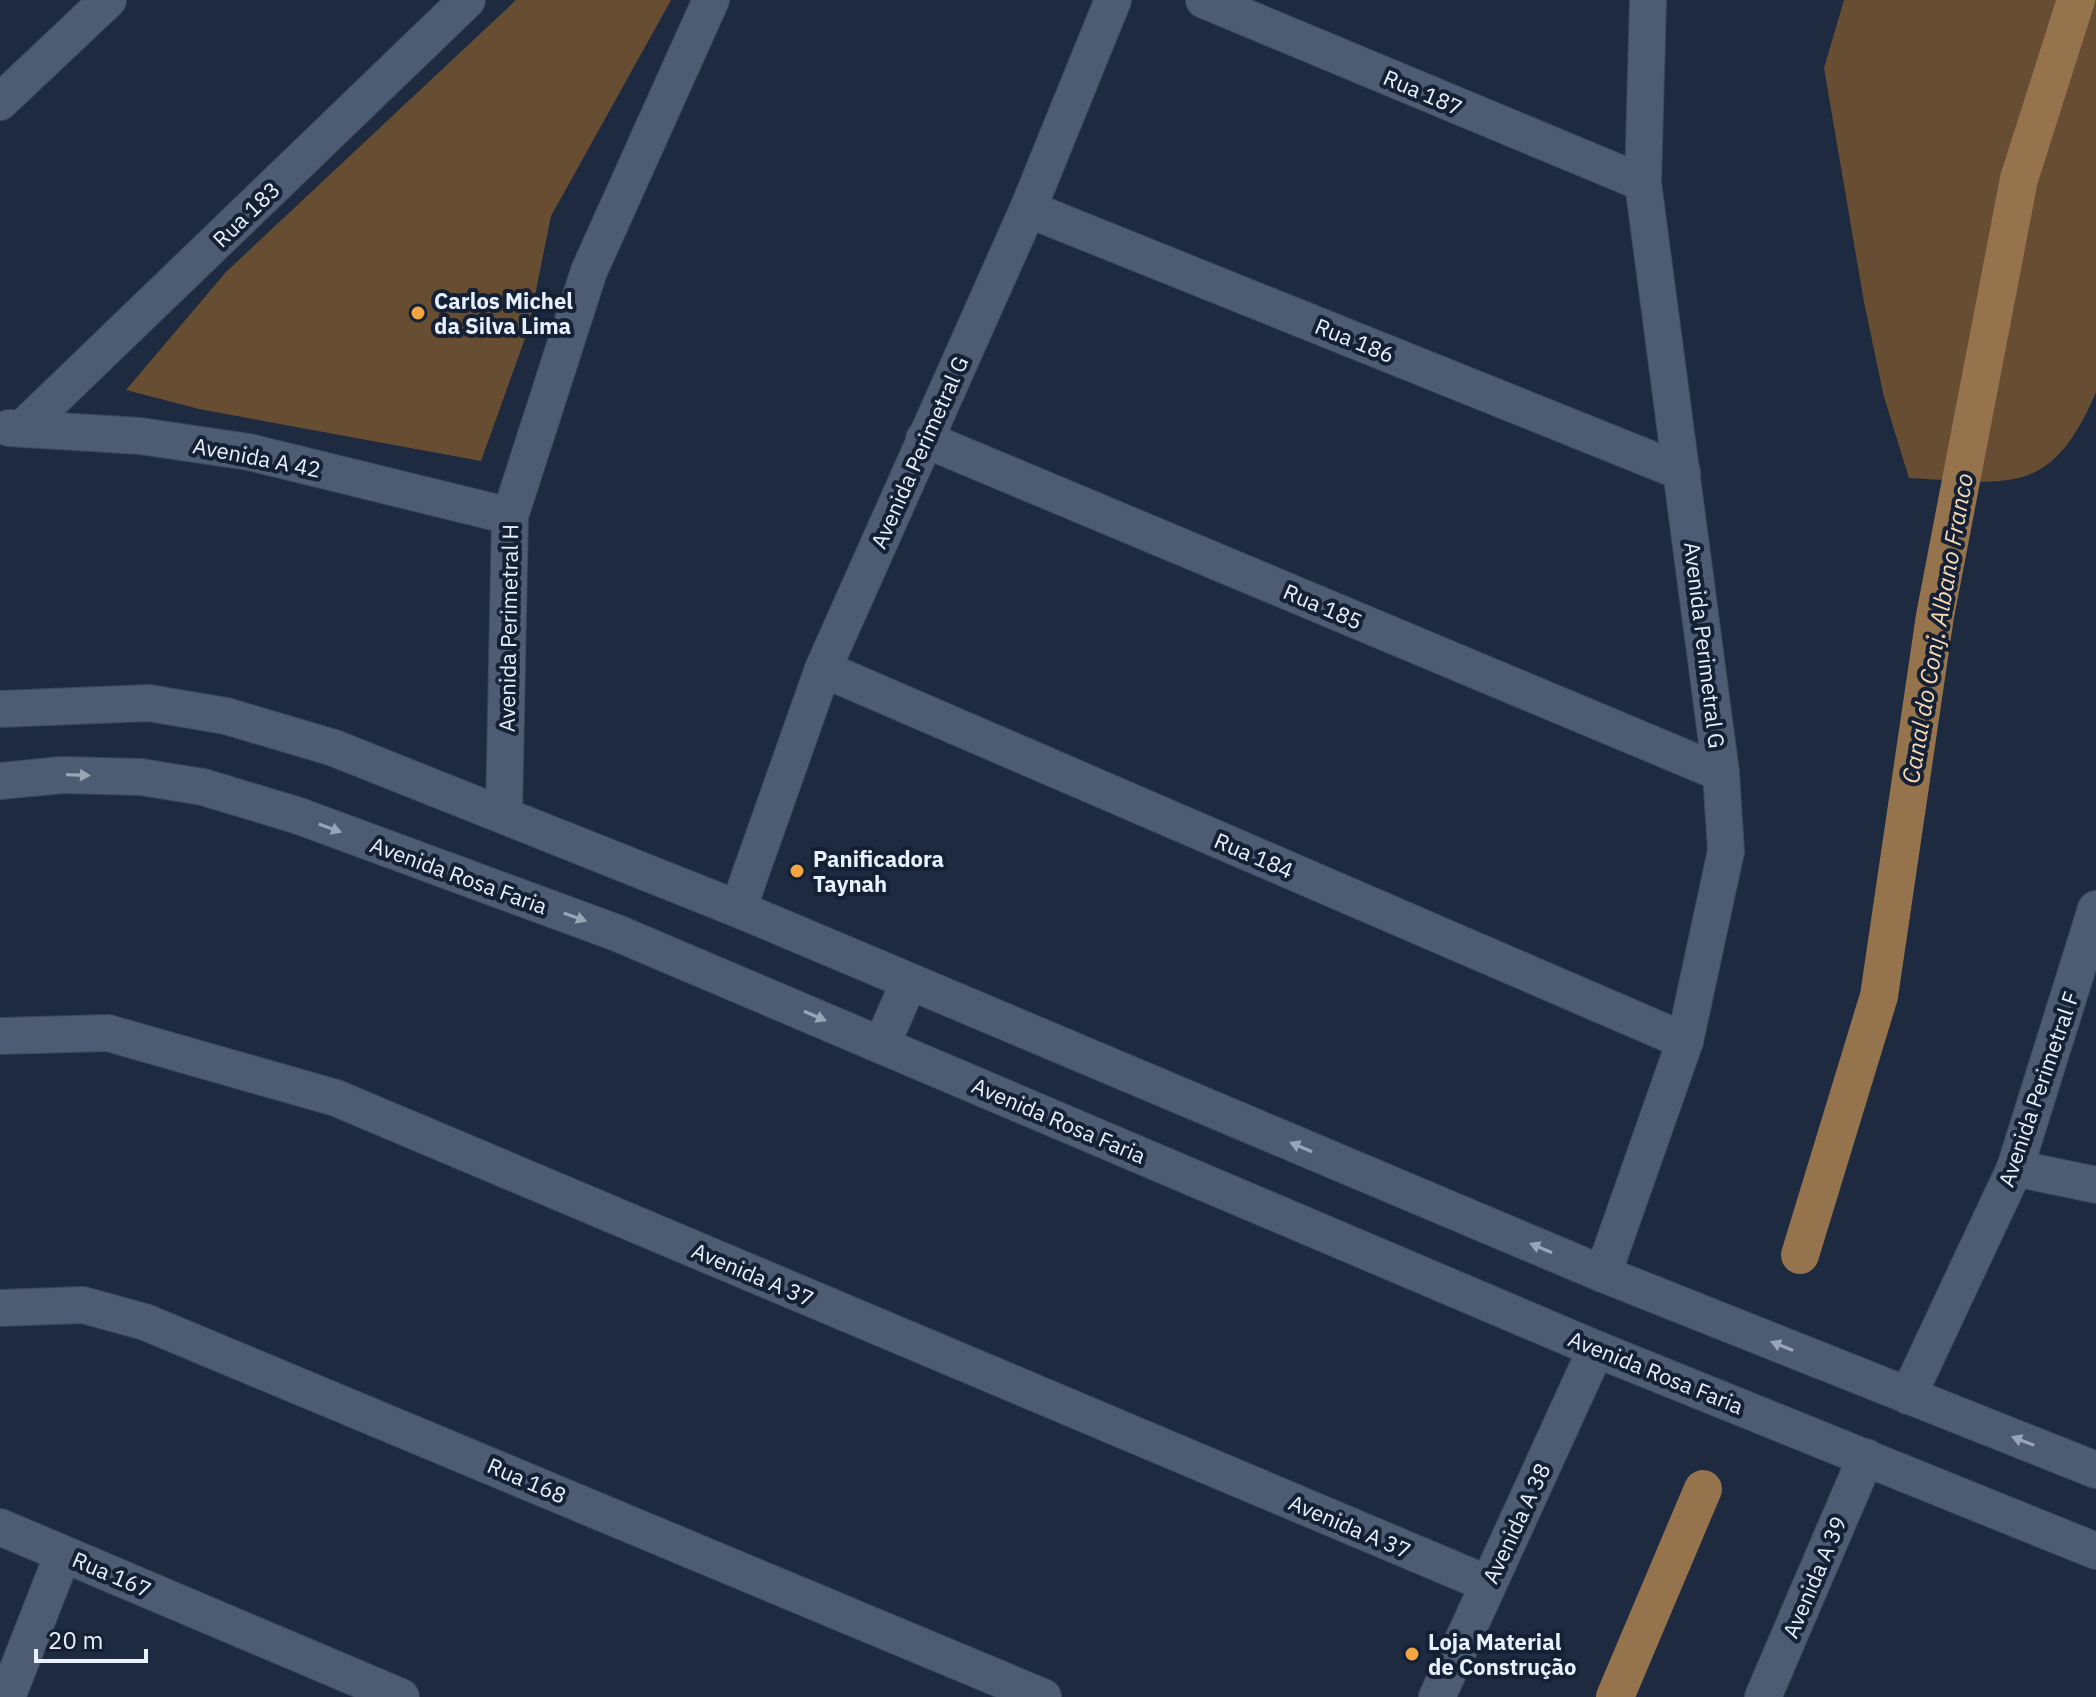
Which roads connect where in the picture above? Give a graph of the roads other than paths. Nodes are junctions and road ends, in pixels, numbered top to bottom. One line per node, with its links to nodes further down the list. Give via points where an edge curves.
1 (108, 0): 7 (street)
2 (467, 0): 10 (street, Rua 183)
3 (711, 0): 13 (street, Avenida Perimetral H, via 589,271)
4 (1113, 0): 9 (street, Avenida Perimetral G)
5 (1204, 0): 8 (street, Rua 187)
6 (1648, 0): 8 (street, Avenida Perimetral G)
7 (0, 102)
8 (1643, 183): 12 (street, Avenida Perimetral G)
9 (1028, 209): 11 (street, Avenida Perimetral G); 12 (street, Rua 186)
10 (12, 428): 13 (street, Avenida A 42, via 140,436 249,452)
11 (924, 439): 14 (street, Avenida Perimetral G); 16 (street, Rua 185)
12 (1682, 472): 16 (street, Avenida Perimetral G)
13 (510, 516): 18 (street, Avenida Perimetral H)
14 (823, 669): 19 (street, Avenida Perimetral G); 23 (street, Rua 184)
15 (0, 709): 18 (street, via 149,703 226,716 334,748)
16 (1721, 773): 23 (street, Avenida Perimetral G, via 1726,851)
17 (0, 781): 24 (street, Avenida Rosa Faria, one-way to 24, via 141,777 203,787 299,816 617,933)
18 (504, 814): 19 (street)
19 (738, 909): 21 (street)
20 (2095, 921): 25 (street, Avenida Perimetral F)
21 (909, 982): 24 (street); 27 (street, one-way to 21)
22 (0, 1036): 36 (street, Avenida A 37, via 108,1033 336,1098)
23 (1685, 1041): 27 (street, Avenida Perimetral G)
24 (882, 1044): 29 (street, Avenida Rosa Faria)
25 (2015, 1168): 26 (street); 30 (street, Avenida Perimetral F)
26 (2096, 1185)
27 (1603, 1274): 30 (street, one-way to 27)
28 (0, 1308): 39 (street, Rua 168, via 83,1305 145,1322)
29 (1596, 1349): 31 (street, Avenida Rosa Faria); 36 (street, Avenida A 38)
30 (1908, 1396): 32 (street, one-way to 30)
31 (1866, 1457): 34 (street, Avenida Rosa Faria); 41 (street, Avenida A 39)
32 (2096, 1470)
33 (0, 1527): 35 (street, Rua 167)
34 (2094, 1543)
35 (63, 1554): 37 (street); 38 (street, Rua 167)
36 (1488, 1584): 40 (street, Avenida A 38)
37 (7, 1697)
38 (401, 1697)
39 (1043, 1697)
40 (1437, 1697)
41 (1763, 1697)

